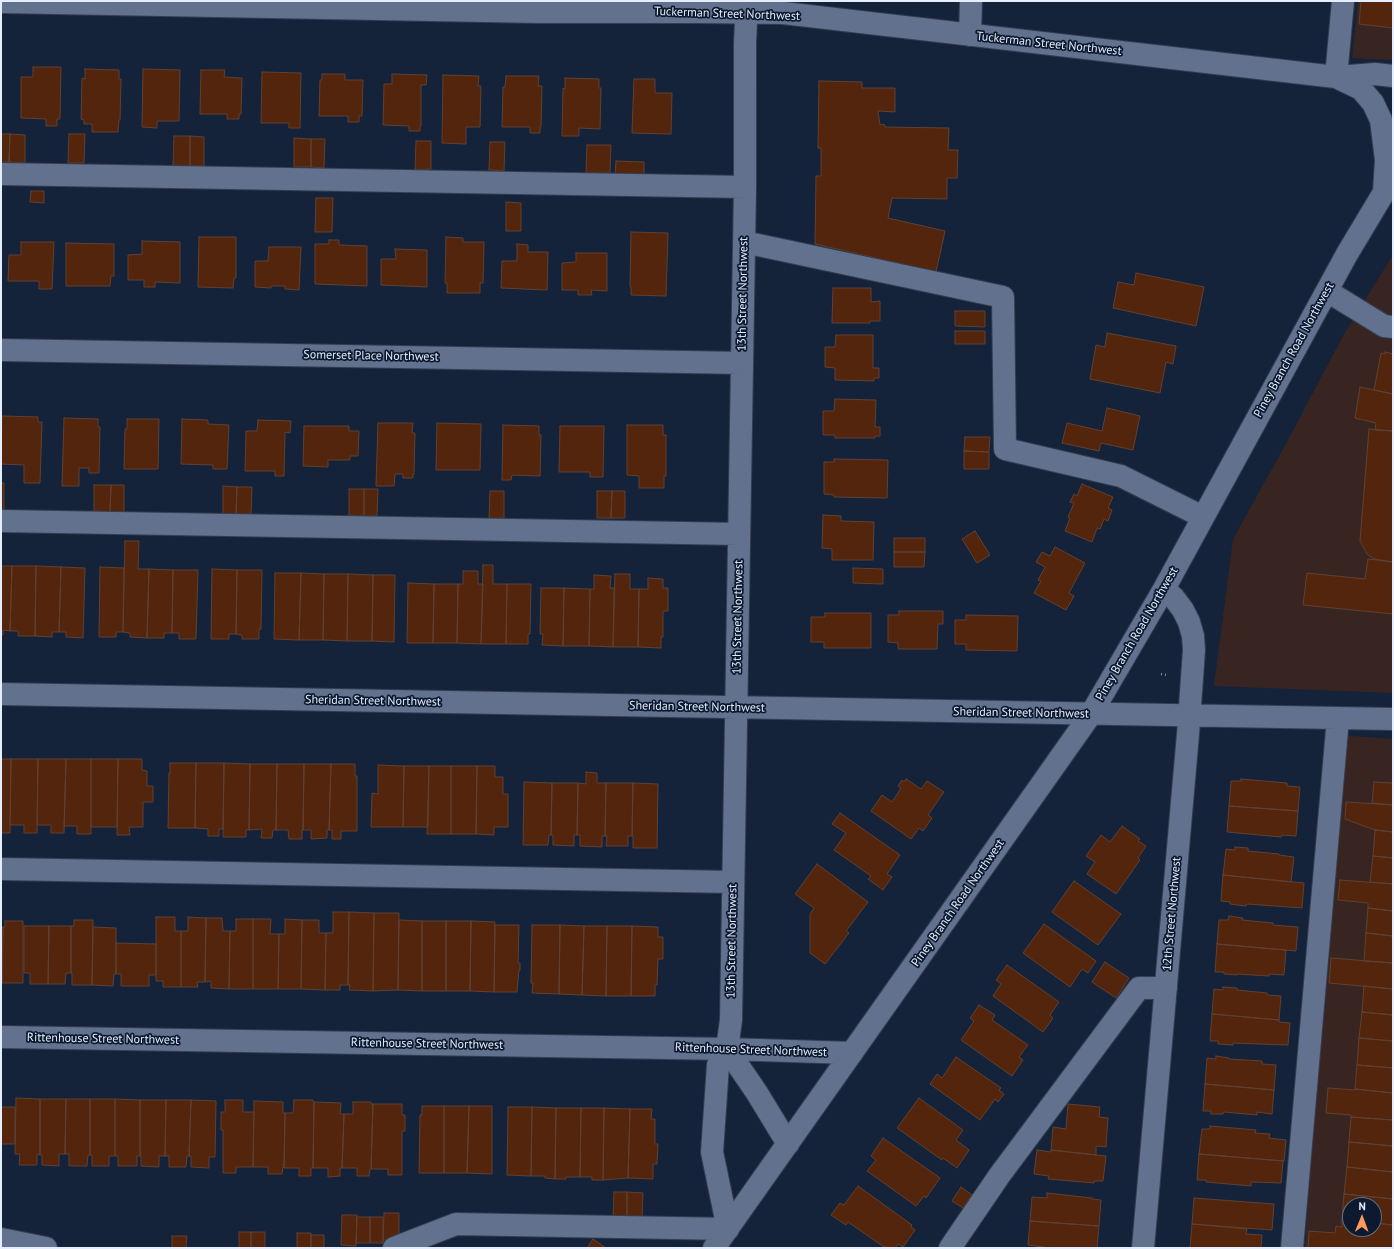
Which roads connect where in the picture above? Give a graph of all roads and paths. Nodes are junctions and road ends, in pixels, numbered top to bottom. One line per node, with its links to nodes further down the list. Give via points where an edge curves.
1 (971, 1): 6 (street)
2 (1343, 1): 8 (street)
3 (1, 2): 4 (street, Tuckerman Street Northwest)
4 (513, 6): 5 (street, Tuckerman Street Northwest)
5 (747, 7): 6 (street, Tuckerman Street Northwest); 10 (street, 13th Street Northwest)
6 (970, 35): 8 (street, Tuckerman Street Northwest)
7 (1393, 76): 8 (street, via 1375,74)
8 (1336, 77): 11 (street, Tuckerman Street Northwest, via 1361,89 1373,103 1381,120)
9 (1, 174): 10 (street)
10 (745, 186): 12 (street, 13th Street Northwest)
11 (1390, 190): 13 (street, Piney Branch Road Northwest, via 1347,254)
12 (744, 242): 16 (street, 13th Street Northwest); 17 (street, via 1003,297 1005,449 1121,476)
13 (1327, 291): 14 (street); 17 (street, Piney Branch Road Northwest)
14 (1390, 322)
15 (1, 350): 16 (street, Somerset Place Northwest)
16 (742, 363): 19 (street, 13th Street Northwest)
17 (1203, 517): 20 (street, Piney Branch Road Northwest)
18 (1, 521): 19 (street)
19 (739, 534): 22 (street, 13th Street Northwest)
20 (1164, 589): 23 (street, Piney Branch Road Northwest); 24 (street, 12th Street Northwest, via 1182,610 1193,636)
21 (1, 694): 22 (street, Sheridan Street Northwest)
22 (736, 707): 23 (street, Sheridan Street Northwest); 28 (street, 13th Street Northwest)
23 (1091, 714): 24 (street, Sheridan Street Northwest); 32 (street, Piney Branch Road Northwest)
24 (1190, 716): 25 (street, Sheridan Street Northwest); 29 (street, 12th Street Northwest)
25 (1338, 718): 26 (street, Sheridan Street Northwest); 41 (street)
26 (1393, 719)
27 (1, 869): 28 (street)
28 (733, 882): 31 (street, 13th Street Northwest, via 731,1020)
29 (1166, 988): 39 (street, via 1140,988 999,1176); 40 (street, 12th Street Northwest)
30 (1, 1037): 31 (street, Rittenhouse Street Northwest)
31 (728, 1049): 32 (street, Rittenhouse Street Northwest); 33 (street); 34 (street, 13th Street Northwest, via 718,1065 712,1152)
32 (852, 1053): 33 (street, Piney Branch Road Northwest)
33 (788, 1144): 34 (street)
34 (728, 1229): 37 (street, via 456,1224); 38 (street)
35 (1, 1239): 36 (street)
36 (46, 1248)
37 (394, 1248)
38 (714, 1248)
39 (950, 1248)
40 (1143, 1248)
41 (1292, 1248)

